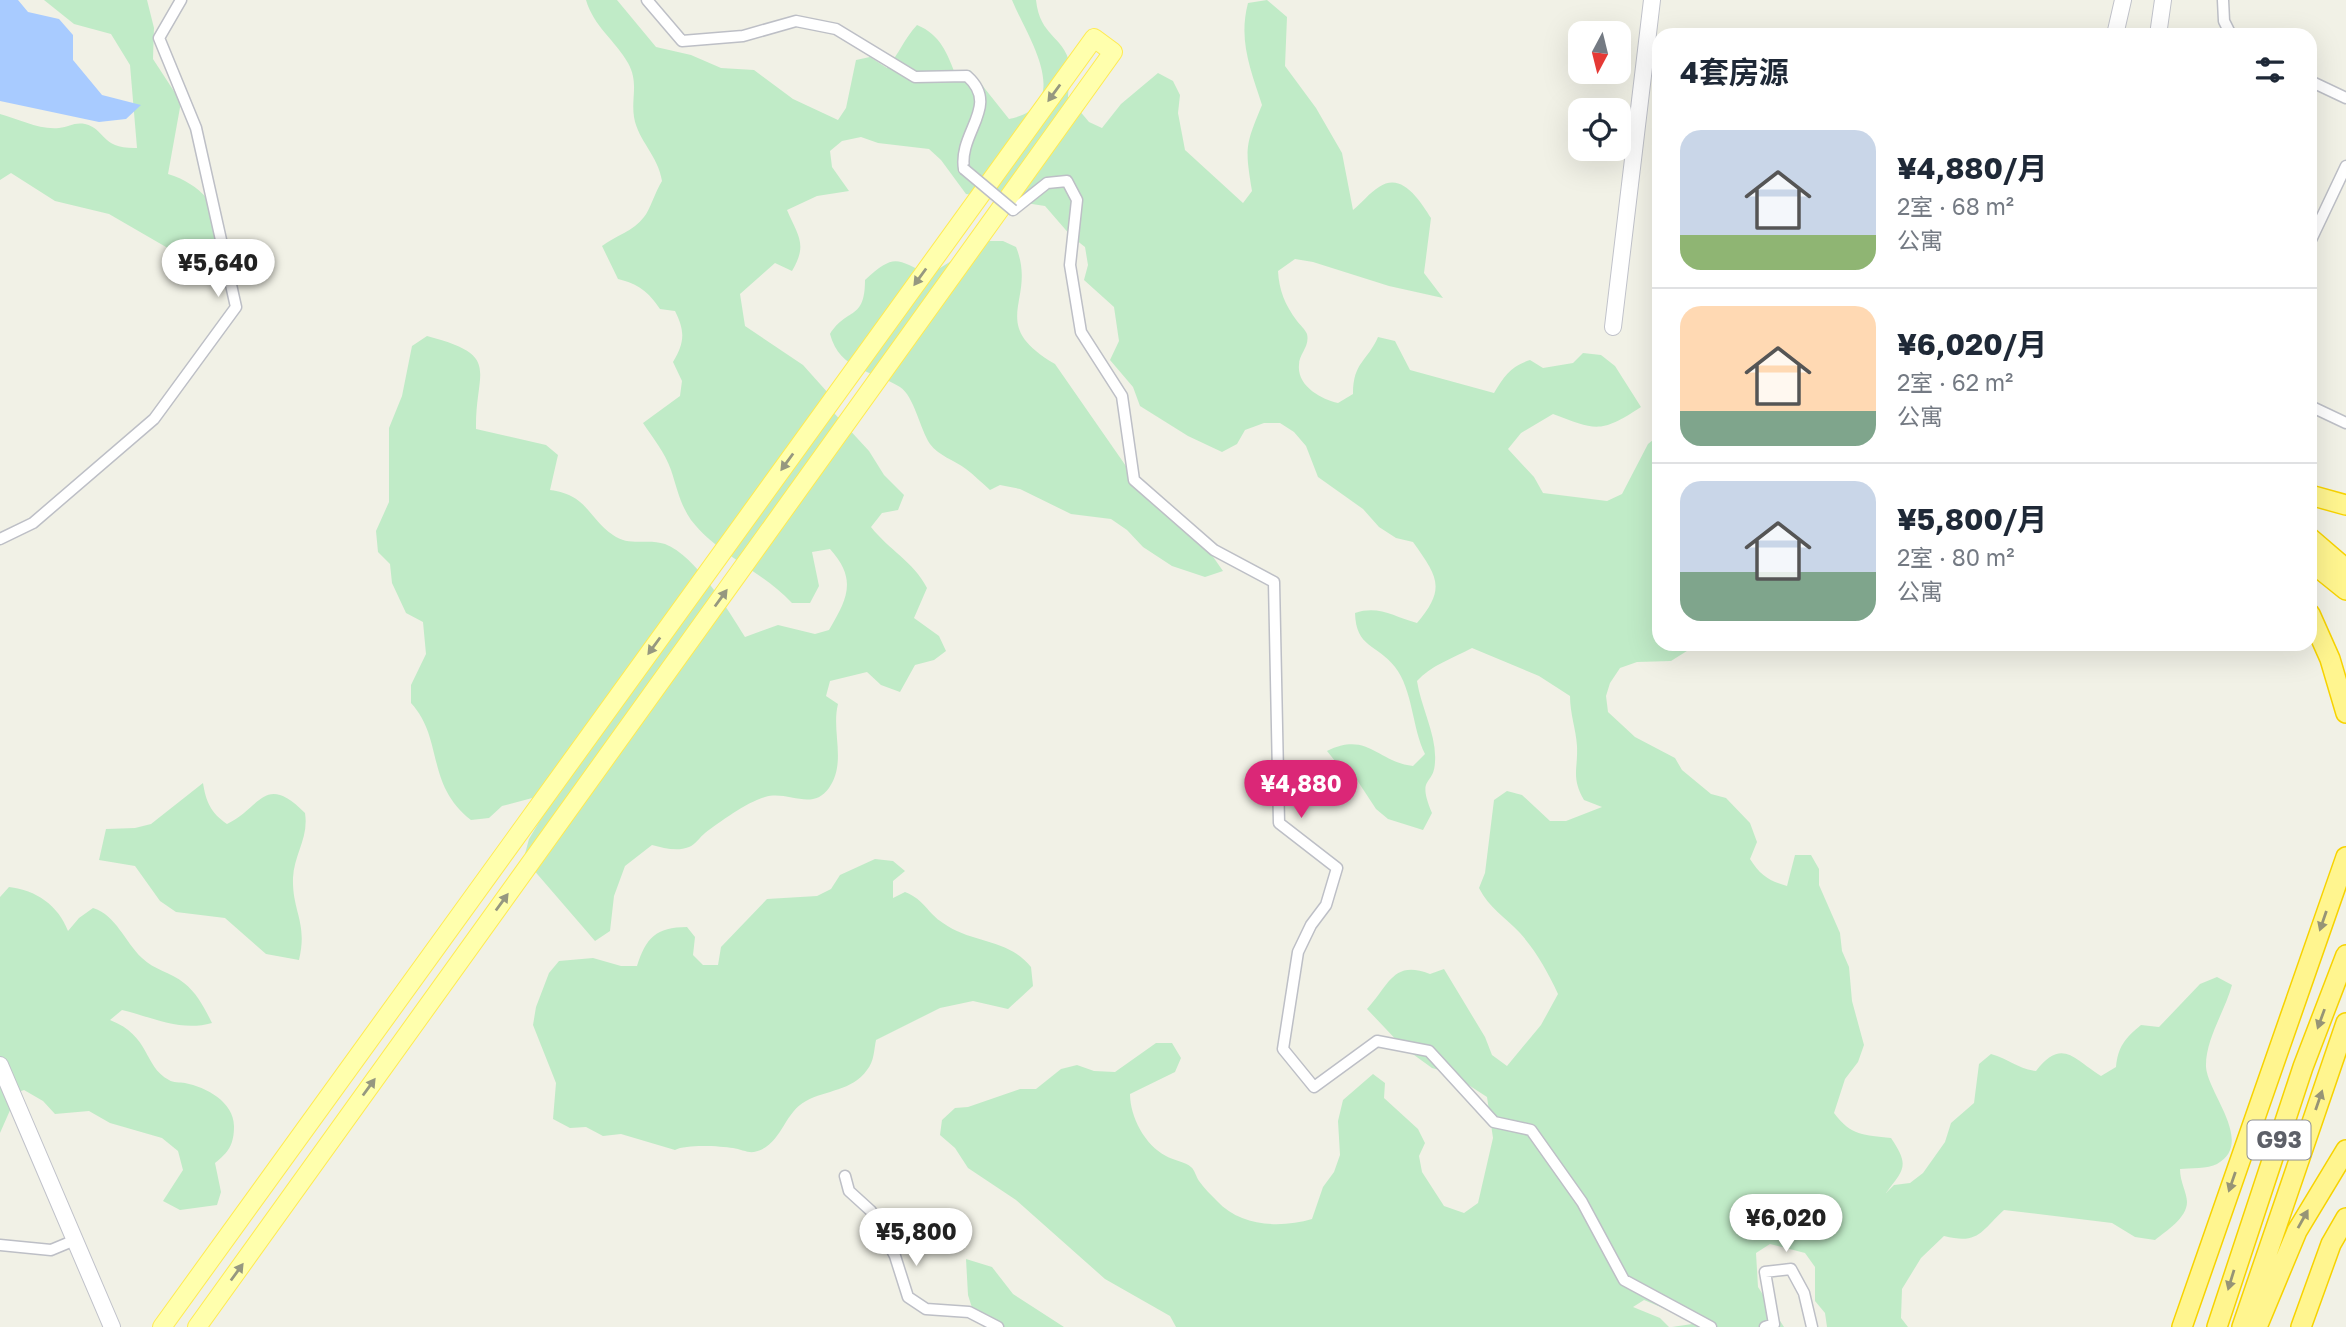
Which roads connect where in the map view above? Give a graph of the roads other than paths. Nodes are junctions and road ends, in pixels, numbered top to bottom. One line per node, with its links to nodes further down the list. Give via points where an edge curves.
1 (181, 0): 19 (street, via 159,38 196,128 236,307 154,419 33,523)
2 (647, 0): 41 (street, bridge, via 682,41 743,36 796,21 836,29 915,77 967,76 979,87 982,102 962,153 964,169 1013,210 1047,183 1067,181 1077,200 1070,265 1081,332 1122,396 1134,480 1214,550 1274,582 1279,823 1337,868 1326,905 1298,952 1283,1049 1314,1087 1377,1041 1429,1051 1494,1122 1531,1130 1583,1202 1624,1280)
3 (1652, 0): 14 (street)
4 (2123, 0): 7 (street)
5 (2163, 0): 8 (street)
6 (2223, 0): 9 (street)
7 (2117, 28)
8 (2159, 28)
9 (2228, 28)
10 (2317, 84): 11 (street)
11 (2346, 98)
12 (2346, 166): 13 (street)
13 (2317, 227)
14 (1614, 327)
15 (2317, 409): 16 (street)
16 (2346, 423)
17 (2317, 497): 18 (highway)
18 (2346, 505)
19 (0, 539)
20 (2317, 544): 22 (highway)
21 (2317, 567): 23 (highway)
22 (2346, 569)
23 (2346, 590)
24 (2317, 630): 25 (highway)
25 (2346, 713)
26 (2346, 857): 44 (highway, one-way to 44)
27 (2346, 955): 45 (highway, G93, one-way to 45, via 2303,1068)
28 (2346, 1023): 46 (highway, G93, one-way to 28)
29 (0, 1065): 34 (street)
30 (2346, 1150): 47 (highway, one-way to 30, via 2297,1231)
31 (845, 1176): 40 (street, via 849,1191 871,1211 895,1256 908,1297 926,1309 969,1312)
32 (2346, 1204): 35 (highway)
33 (2346, 1218): 35 (highway)
34 (75, 1240): 36 (street, via 51,1250); 37 (street)
35 (2331, 1244): 48 (highway)
36 (0, 1245)
37 (112, 1327)
38 (162, 1327): 39 (main road, one-way to 38, via 1113,52 1094,38)
39 (197, 1327)
40 (998, 1327)
41 (1711, 1327)
42 (1765, 1327): 43 (street, via 1774,1324 1765,1272 1791,1269 1804,1293)
43 (1812, 1327)
44 (2182, 1327)
45 (2217, 1327)
46 (2242, 1327)
47 (2257, 1327)
48 (2301, 1327)

